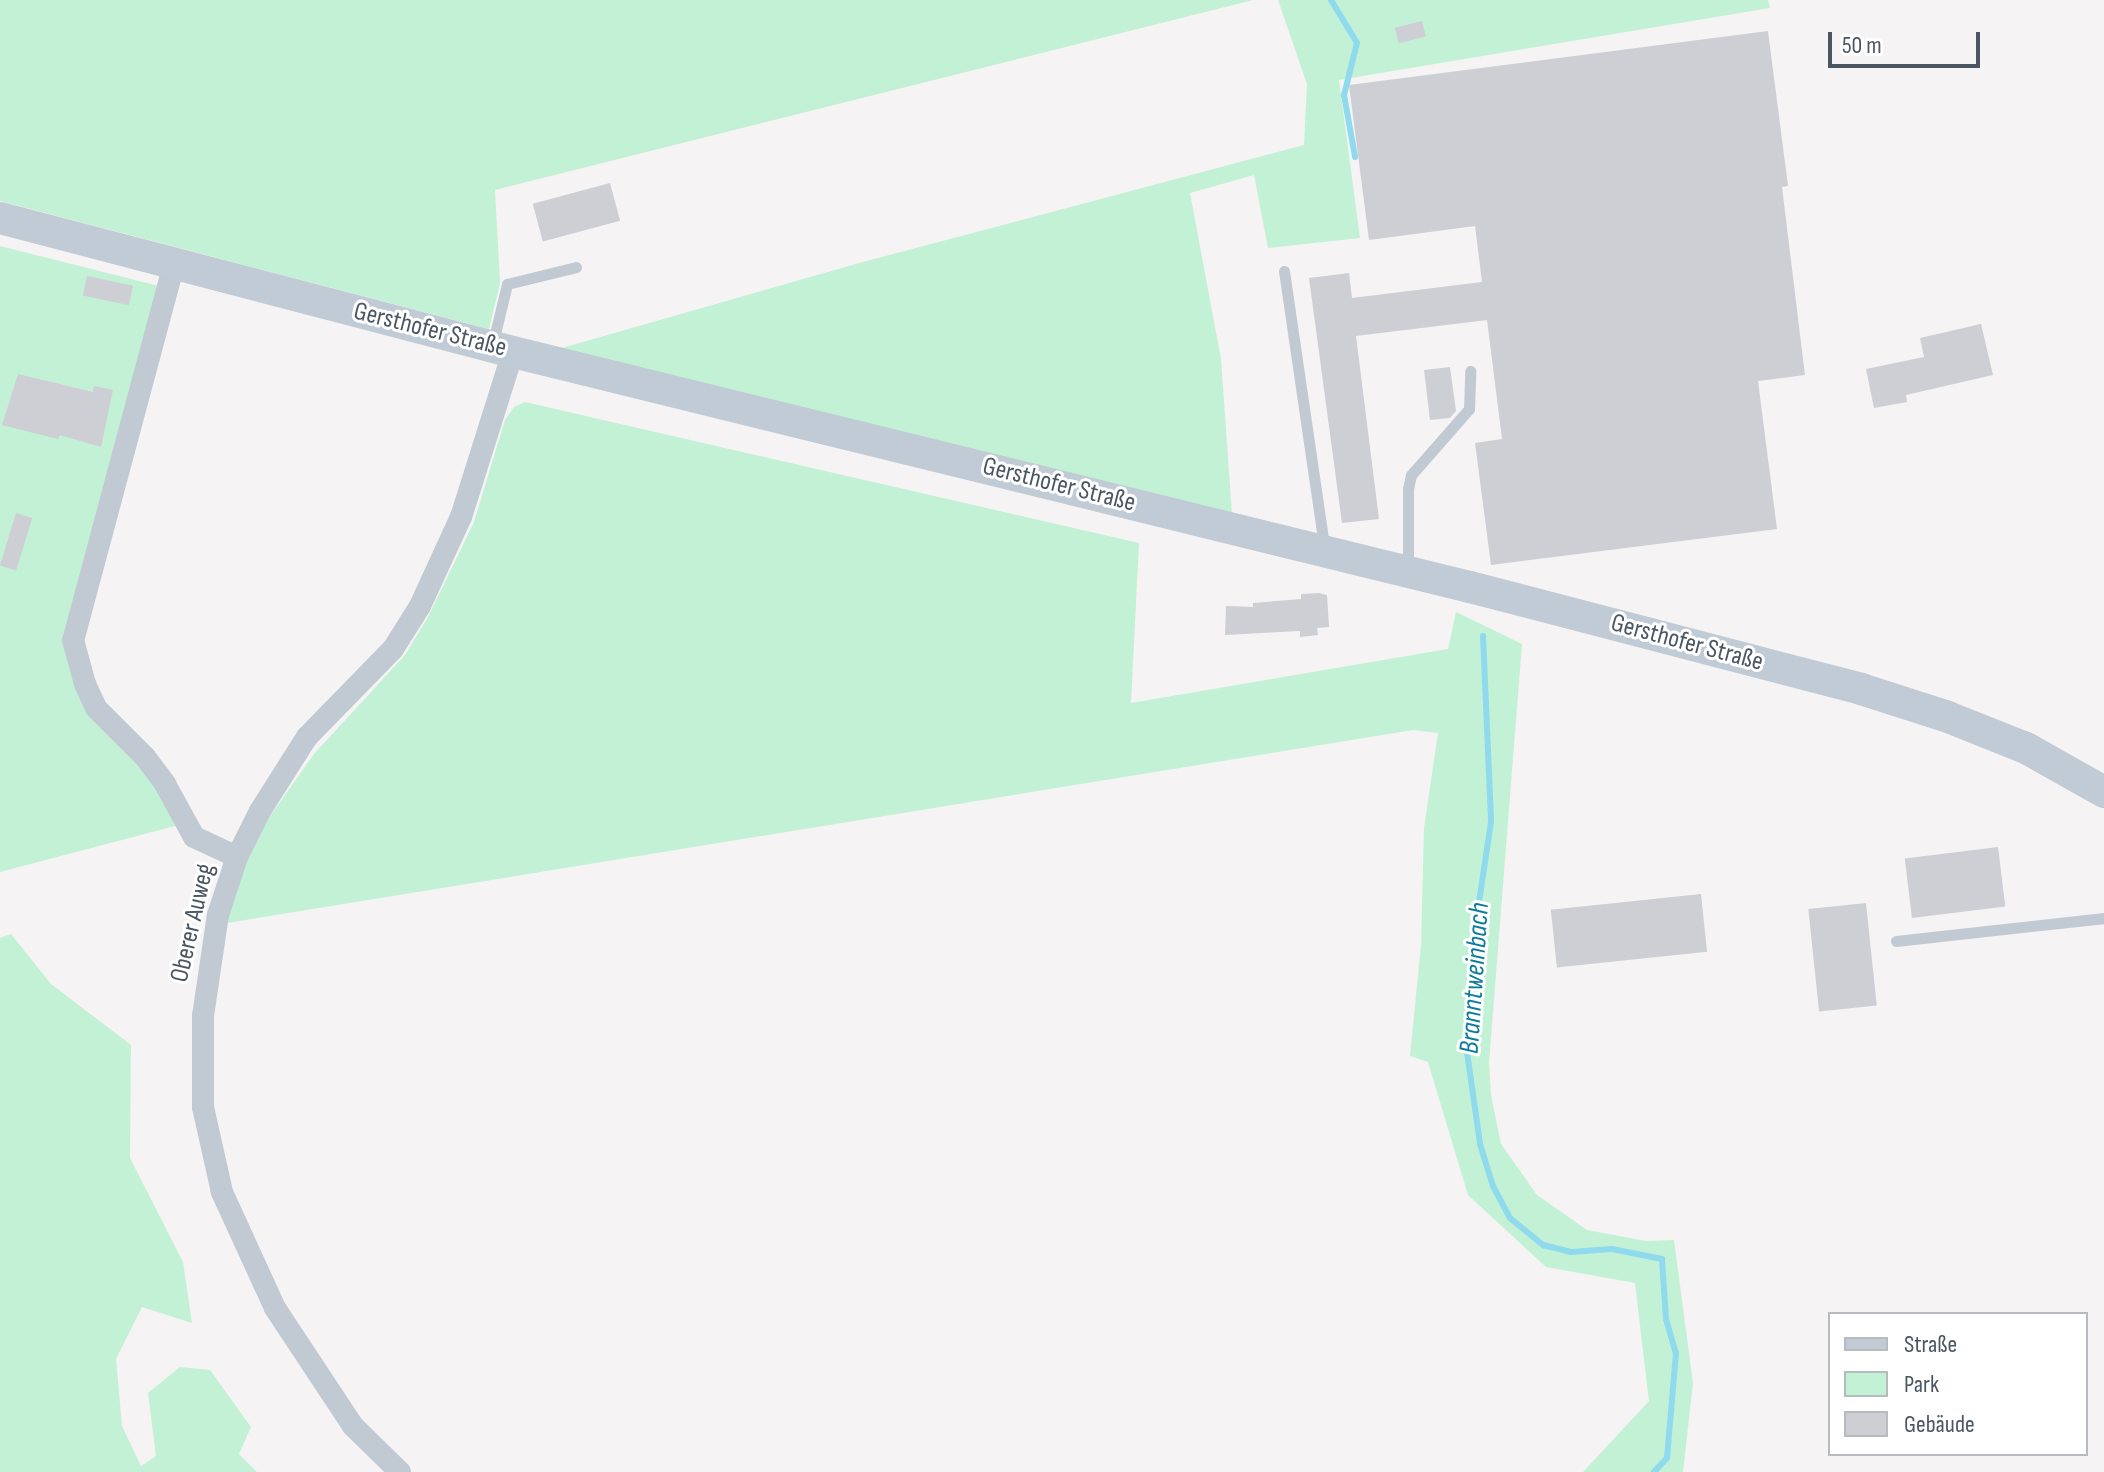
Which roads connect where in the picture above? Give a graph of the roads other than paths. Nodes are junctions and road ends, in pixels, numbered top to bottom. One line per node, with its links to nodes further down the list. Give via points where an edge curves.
1 (0, 218): 2 (main road, Gersthofer Straße)
2 (174, 264): 5 (main road, Gersthofer Straße); 10 (street, Oberer Auweg, via 73,640 96,708 145,757 194,837)
3 (576, 267): 5 (lane, via 507,284)
4 (1284, 271): 7 (lane)
5 (502, 349): 7 (main road, Gersthofer Straße); 10 (street, via 461,517 420,606 393,649 307,737)
6 (1470, 371): 8 (lane, via 1469,409 1411,475)
7 (1324, 551): 8 (main road, Gersthofer Straße)
8 (1408, 572): 9 (main road, Gersthofer Straße, via 1861,689 2026,748)
9 (2104, 792)
10 (237, 857): 13 (street, Oberer Auweg, via 218,915 203,1016 203,1107 222,1192 275,1308 353,1426)
11 (2104, 918): 12 (lane)
12 (1896, 941)
13 (400, 1472)

